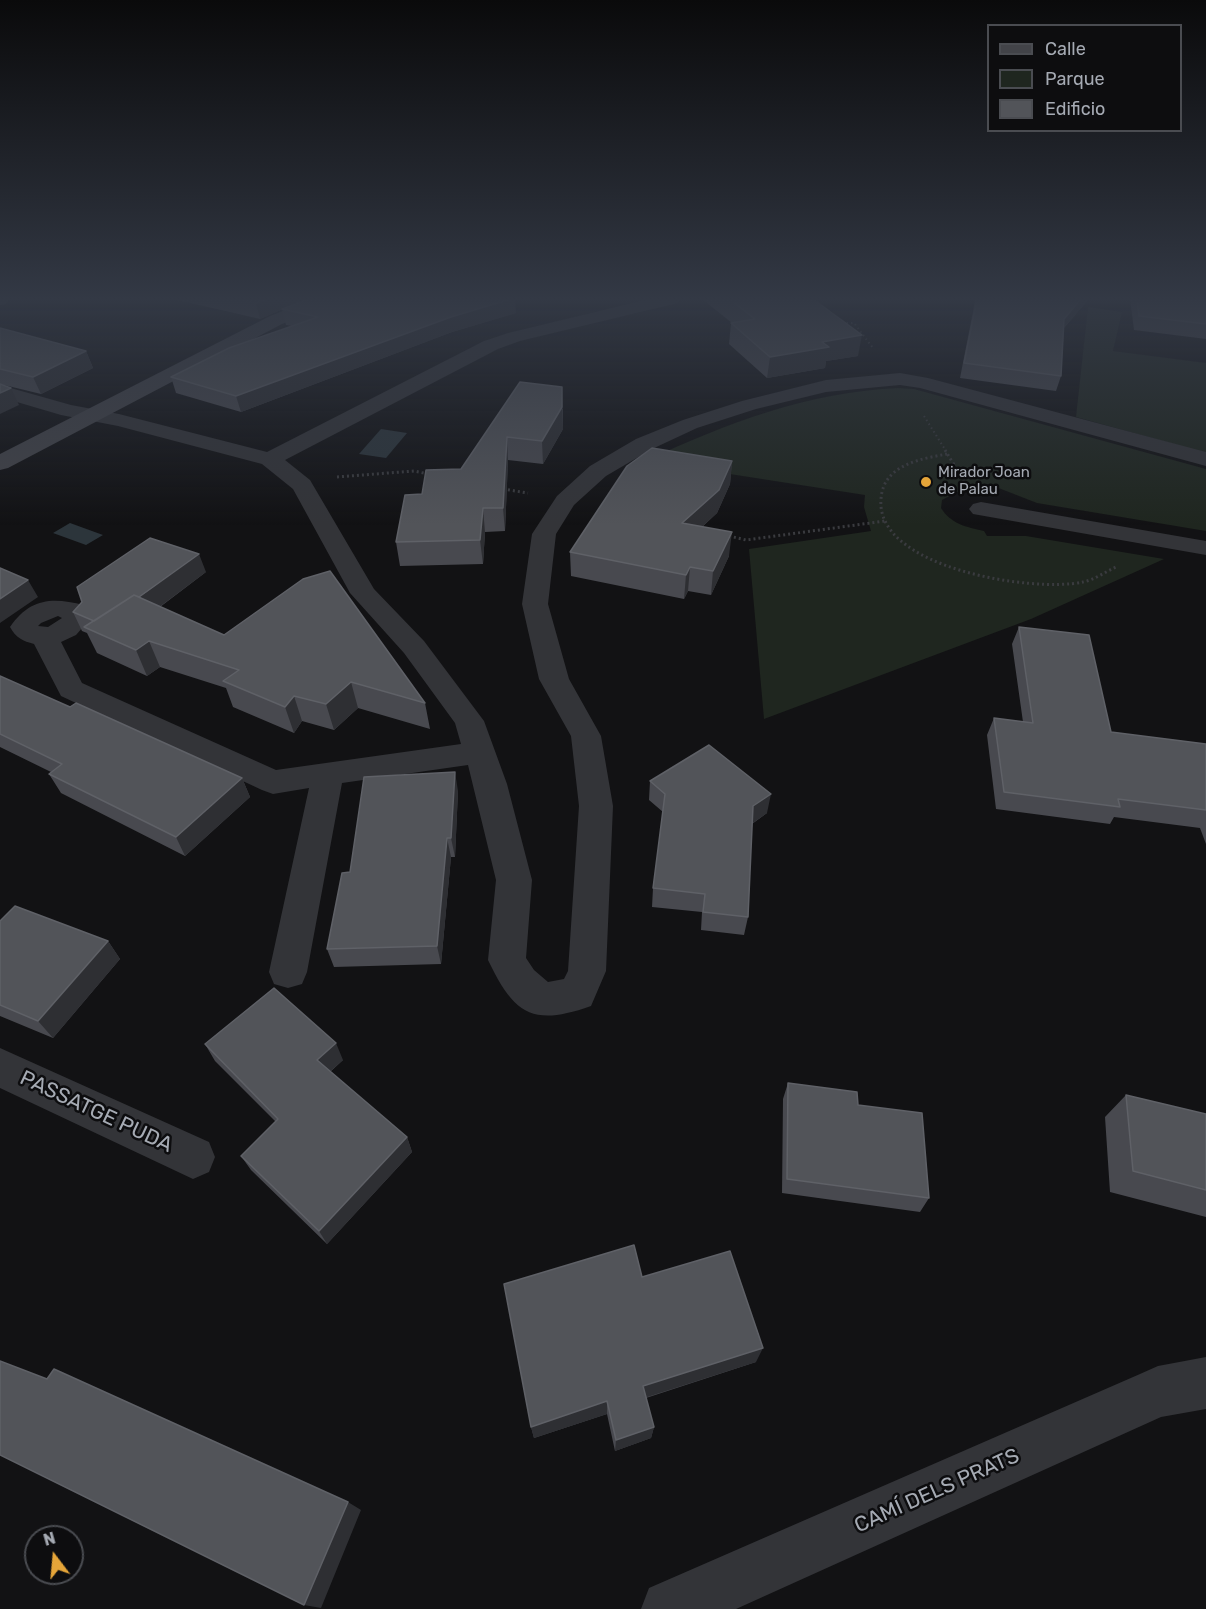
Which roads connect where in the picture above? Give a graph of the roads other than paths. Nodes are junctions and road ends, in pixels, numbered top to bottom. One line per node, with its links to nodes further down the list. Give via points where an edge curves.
1 (171, 374): 4 (main road)
2 (435, 374): 5 (street)
3 (0, 391): 4 (street)
4 (90, 416): 5 (street); 7 (main road)
5 (270, 459): 11 (street, via 302,485 363,593 414,647 469,721)
6 (1206, 459): 11 (street, via 900,379 826,386 749,405 644,444 598,471 565,501 544,534 535,604 554,679 586,736 596,806 587,971 576,994 542,1000 520,982 507,960 514,880)
7 (0, 463)
8 (981, 509): 9 (street)
9 (1206, 548)
10 (45, 637): 12 (street, via 71,689 273,782)
11 (480, 752): 12 (street)
12 (328, 774): 13 (street)
13 (288, 972)
14 (0, 1067): 15 (street, PASSATGE PUDA)
15 (193, 1157)
16 (1206, 1383): 17 (street, CAMÍ DELS PRATS, via 1158,1392)
17 (670, 1609)

